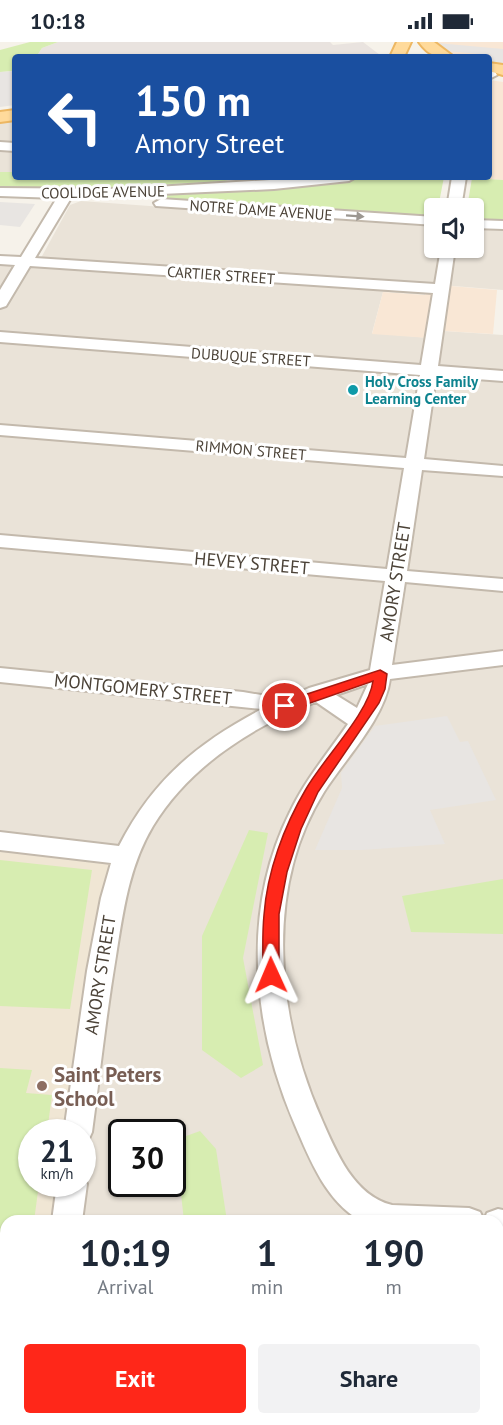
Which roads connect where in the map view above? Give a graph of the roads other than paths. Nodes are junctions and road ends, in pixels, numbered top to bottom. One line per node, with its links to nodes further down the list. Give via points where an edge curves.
1 (426, 42): 2 (main road)
2 (440, 54)
3 (325, 180): 7 (street, COOLIDGE AVENUE)
4 (459, 180): 8 (street)
5 (0, 192): 6 (street, COOLIDGE AVENUE)
6 (66, 195): 7 (street, COOLIDGE AVENUE); 14 (street)
7 (88, 195): 9 (street, NOTRE DAME AVENUE, one-way to 9, via 124,201)
8 (456, 198)
9 (424, 220)
10 (484, 224): 11 (street)
11 (503, 225)
12 (447, 258): 15 (street, AMORY STREET)
13 (0, 260): 14 (street, CARTIER STREET)
14 (25, 262): 15 (street, CARTIER STREET); 16 (street)
15 (442, 289): 18 (street, AMORY STREET)
16 (0, 303)
17 (0, 337): 18 (street, DUBUQUE STREET)
18 (427, 371): 19 (street, DUBUQUE STREET); 21 (street, AMORY STREET)
19 (503, 376)
20 (0, 430): 21 (street, RIMMON STREET)
21 (413, 463): 22 (street, RIMMON STREET); 24 (street, AMORY STREET)
22 (503, 471)
23 (0, 541): 24 (street, HEVEY STREET)
24 (395, 575): 25 (street, HEVEY STREET); 27 (street, AMORY STREET)
25 (503, 585)
26 (503, 658): 27 (street)
27 (380, 674): 29 (street, AMORY STREET); 31 (street, via 378,689)
28 (0, 675): 30 (street, MONTGOMERY STREET)
29 (318, 693): 30 (street, AMORY STREET); 31 (street)
30 (285, 706): 33 (street, AMORY STREET, via 230,736 182,772 148,814)
31 (360, 723): 37 (street, via 312,791 293,829 279,872 269,954 279,1038 309,1127 328,1164 356,1202)
32 (0, 841): 33 (street)
33 (126, 856): 34 (street, AMORY STREET, via 109,917)
34 (80, 1119)
35 (70, 1197): 36 (street)
36 (68, 1215)
37 (382, 1215)

